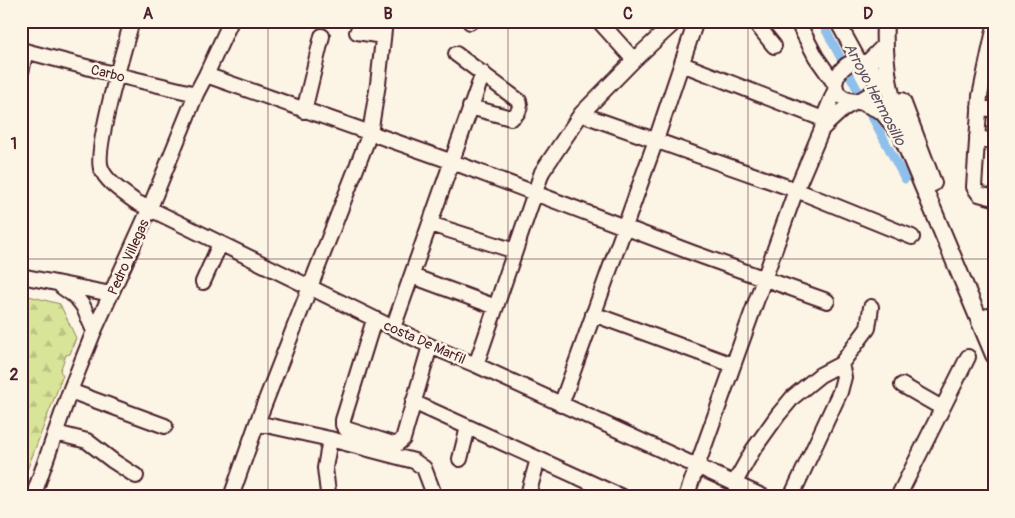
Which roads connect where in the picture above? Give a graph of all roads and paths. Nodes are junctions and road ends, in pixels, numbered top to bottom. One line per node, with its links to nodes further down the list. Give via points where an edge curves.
1 (132, 21): 24 (street)
2 (232, 21): 25 (street, Pedro Villegas)
3 (385, 21): 15 (street)
4 (599, 21): 19 (street)
5 (676, 21): 19 (street)
6 (696, 21): 20 (street)
7 (754, 21): 16 (street)
8 (797, 21): 26 (street)
9 (836, 21): 21 (street)
10 (885, 21): 21 (main road, via 884,47)
11 (895, 21): 21 (main road)
12 (994, 30): 30 (street)
13 (356, 32): 15 (street)
14 (322, 36): 32 (street)
15 (383, 36): 35 (street)
16 (774, 46)
17 (24, 51): 22 (street); 24 (street, Carbo)
18 (456, 54): 23 (street)
19 (634, 60): 33 (street)
20 (682, 64): 34 (street); 37 (street)
21 (873, 71): 26 (street, via 836,78); 28 (street); 28 (street, via 874,89); 38 (main road, via 893,106); 62 (main road, via 911,127)
22 (21, 72)
23 (483, 73): 29 (street); 29 (street, via 519,101 520,109 511,118)
24 (117, 75): 27 (street, Carbo); 44 (street, costa De Marfil, via 100,149 100,167 109,180)
25 (206, 75): 27 (street, Pedro Villegas); 32 (street)
26 (835, 86): 28 (street, via 845,98); 34 (street)
27 (196, 94): 44 (street, Pedro Villegas)
28 (865, 101): 34 (street); 38 (main road, via 894,123)
29 (470, 106): 40 (street)
30 (979, 107): 31 (street); 36 (street)
31 (994, 110)
32 (304, 111): 35 (street)
33 (581, 114): 37 (street); 42 (street, via 542,172)
34 (822, 124): 41 (street)
35 (370, 133): 40 (street); 55 (street)
36 (977, 137): 39 (street); 43 (street, via 974,187 979,194)
37 (656, 140): 41 (street); 46 (street)
38 (904, 141): 66 (main road)
39 (994, 142)
40 (450, 161): 42 (street); 45 (street)
41 (796, 190): 47 (street); 52 (street)
42 (534, 192): 46 (street); 49 (street)
43 (994, 198)
44 (149, 210): 48 (street, costa De Marfil); 56 (street, Pedro Villegas)
45 (430, 224): 49 (street); 51 (street)
46 (624, 226): 52 (street); 60 (street)
47 (912, 237)
48 (220, 244): 53 (street); 55 (street, costa De Marfil)
49 (515, 251): 59 (street)
50 (21, 276): 54 (street)
51 (412, 276): 59 (street); 63 (street)
52 (765, 279): 57 (street); 70 (street)
53 (203, 282)
54 (58, 283): 56 (street); 64 (street, via 83,306)
55 (310, 287): 61 (street, costa De Marfil); 76 (street)
56 (111, 294): 64 (street, Pedro Villegas)
57 (827, 300)
58 (872, 307): 68 (street, via 868,328)
59 (496, 308): 69 (street)
60 (593, 314): 70 (street); 74 (street)
61 (374, 320): 63 (street, costa De Marfil); 73 (street, via 348,399 343,425 346,429 396,444 403,439)
62 (992, 322)
63 (394, 328): 65 (street, costa De Marfil)
64 (94, 331): 72 (street, Pedro Villegas)
65 (430, 346): 69 (street, costa De Marfil); 73 (street)
66 (994, 355)
67 (968, 357): 75 (street)
68 (841, 364): 85 (street, via 820,375 793,397 753,450); 94 (street, via 844,377 840,392)
69 (476, 365): 74 (street, costa De Marfil)
70 (733, 365): 83 (street)
71 (902, 385): 75 (street)
72 (70, 391): 77 (street); 79 (street, Pedro Villegas)
73 (413, 402): 78 (street)
74 (561, 405): 83 (street, costa De Marfil)
75 (942, 408): 95 (street)
76 (257, 423): 80 (street); 89 (street)
77 (165, 426)
78 (468, 427): 81 (street); 82 (street)
79 (56, 433): 84 (street, via 87,441); 88 (street, Pedro Villegas)
80 (330, 439): 87 (street, via 325,468); 90 (street, via 420,464)
81 (460, 459)
82 (538, 459): 86 (street); 91 (street)
83 (696, 467): 85 (street, costa De Marfil); 92 (street)
84 (136, 476)
85 (734, 484): 93 (street, costa De Marfil)
86 (528, 491)
87 (328, 493)
88 (33, 497)
89 (231, 497)
90 (435, 497)
91 (622, 497)
92 (686, 497)
93 (764, 497)
94 (790, 497)
95 (898, 497)

